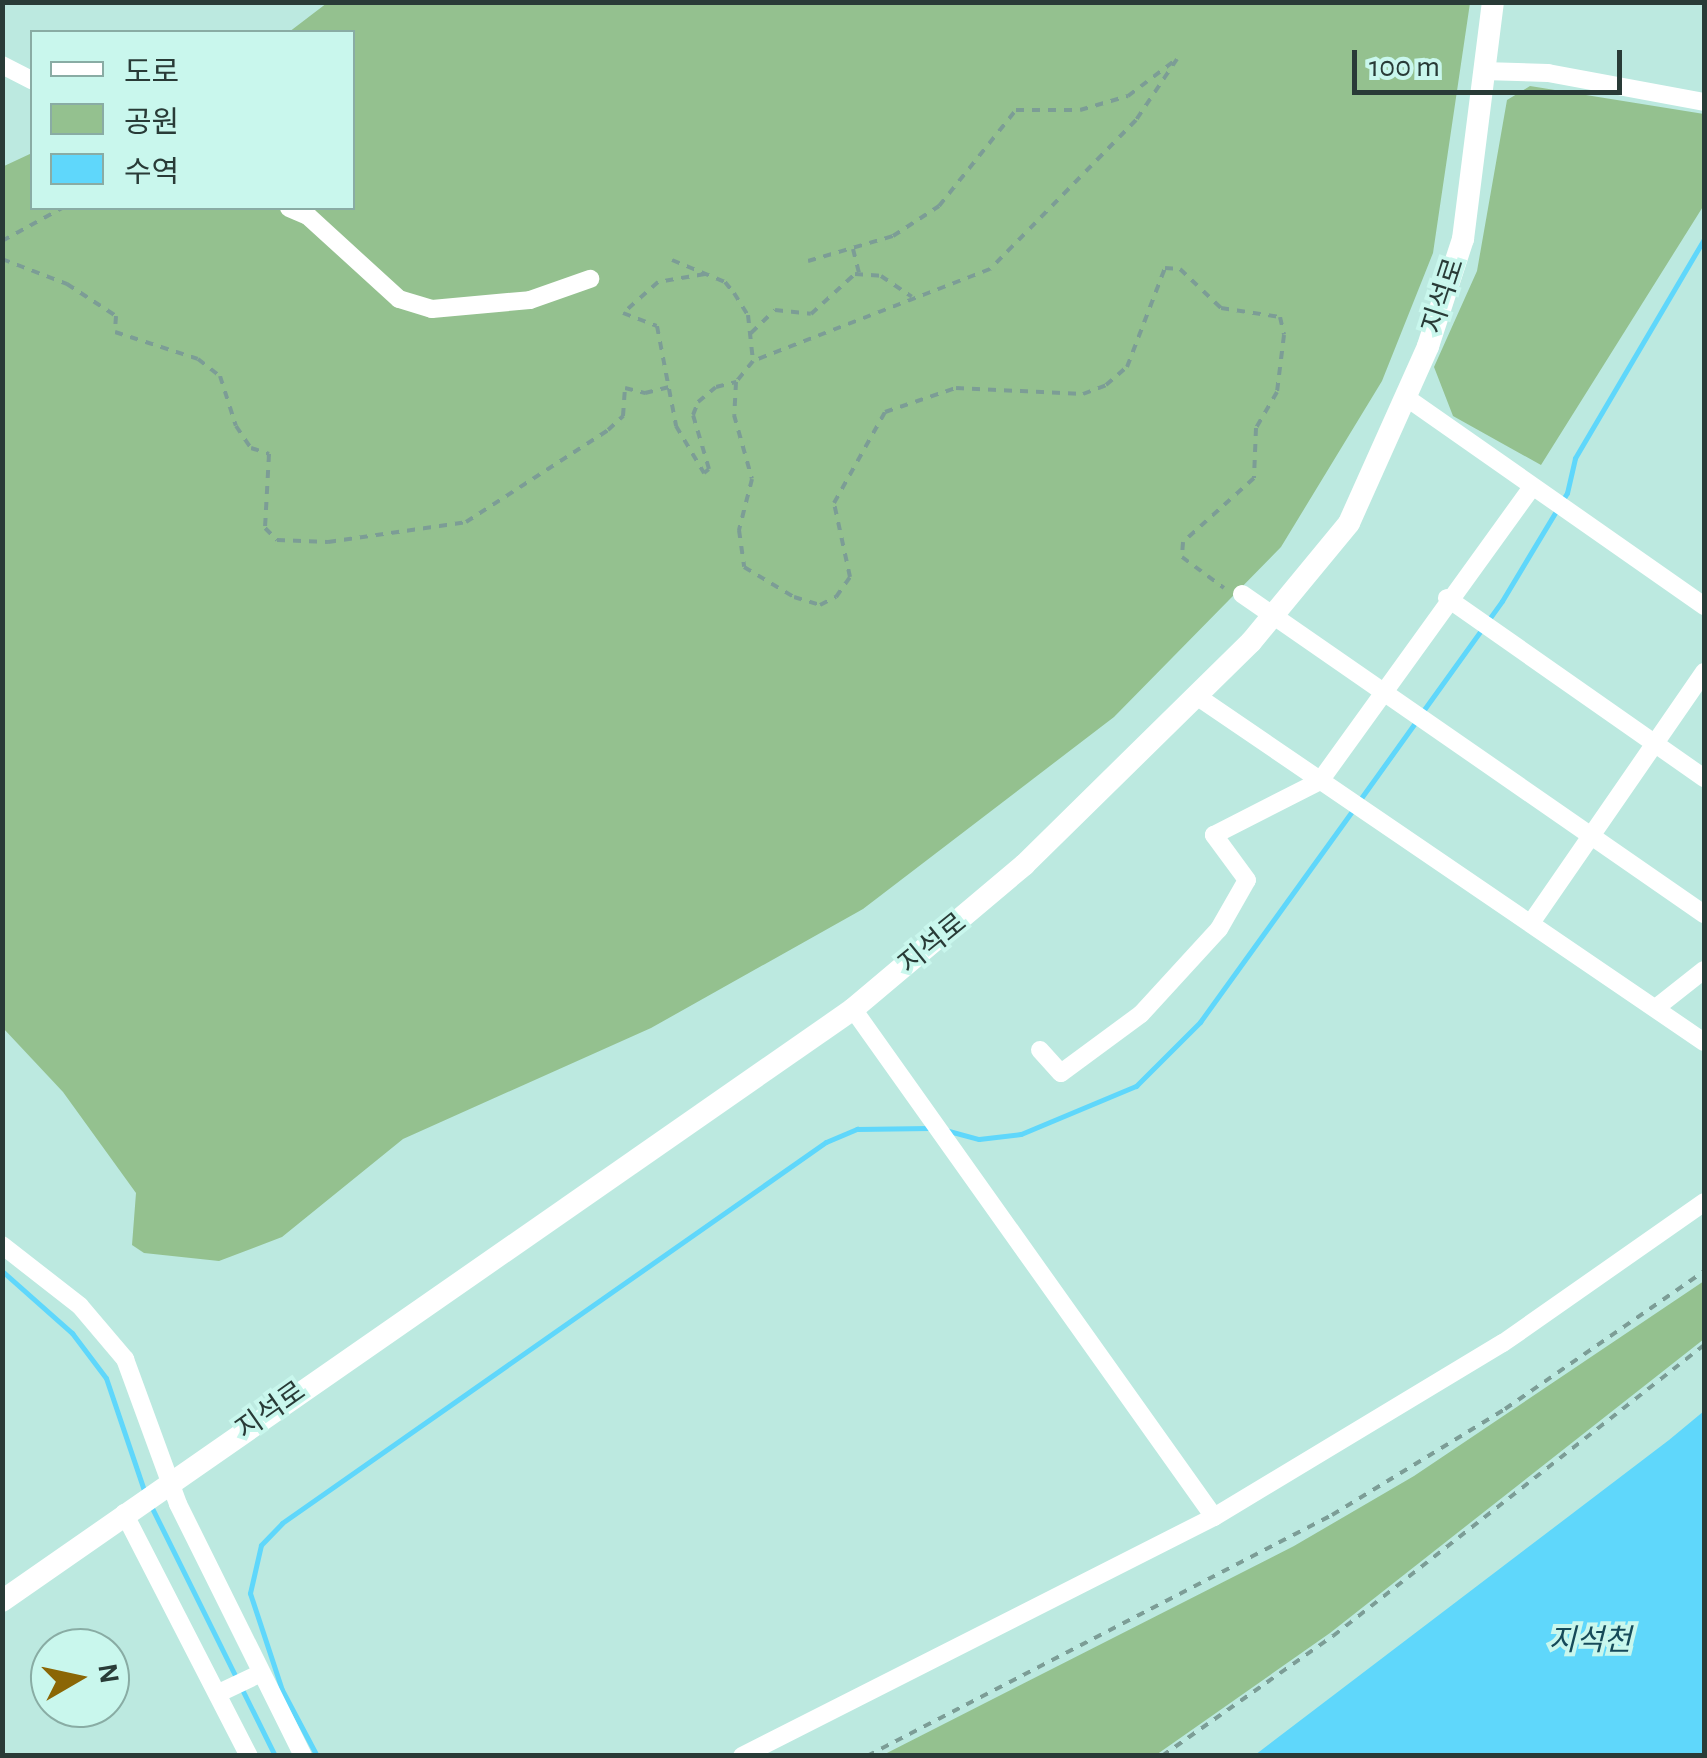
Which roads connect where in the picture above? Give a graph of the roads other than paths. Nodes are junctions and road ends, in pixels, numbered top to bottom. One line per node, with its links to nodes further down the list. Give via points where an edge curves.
1 (1493, 2): 3 (main road, 지석로)
2 (2, 65): 4 (street)
3 (1483, 72): 5 (street, via 1548,74); 8 (main road, 지석로, via 1463,238)
4 (30, 79)
5 (1704, 102)
6 (294, 210): 7 (street, via 399,300 432,309 530,300)
7 (590, 280)
8 (1408, 398): 9 (street); 14 (main road, 지석로, via 1327,554)
9 (1531, 488): 11 (street); 12 (street)
10 (1233, 591): 15 (street)
11 (1447, 598): 15 (street); 16 (street)
12 (1704, 606)
13 (1704, 672): 16 (street)
14 (1198, 697): 18 (street); 24 (main road, 지석로, via 966,918)
15 (1390, 700): 18 (street); 19 (street)
16 (1654, 742): 17 (street); 19 (street)
17 (1704, 778)
18 (1320, 780): 21 (street); 26 (street, via 1214,835 1247,880 1220,929 1141,1014 1061,1073)
19 (1590, 835): 20 (street); 21 (street)
20 (1704, 914)
21 (1530, 924): 23 (street)
22 (1704, 970): 23 (street)
23 (1656, 1007): 25 (street)
24 (853, 1009): 29 (main road, 지석로); 31 (street)
25 (1704, 1042)
26 (1040, 1050)
27 (1704, 1202): 31 (street, via 1502,1343)
28 (2, 1245): 29 (street, via 107,1334 138,1385)
29 (171, 1480): 30 (main road, 지석로); 33 (street)
30 (128, 1510): 32 (main road, 지석로); 34 (street)
31 (1214, 1517): 37 (street)
32 (2, 1600)
33 (260, 1674): 34 (street); 36 (street)
34 (219, 1693): 35 (street)
35 (250, 1756)
36 (303, 1756)
37 (742, 1756)

